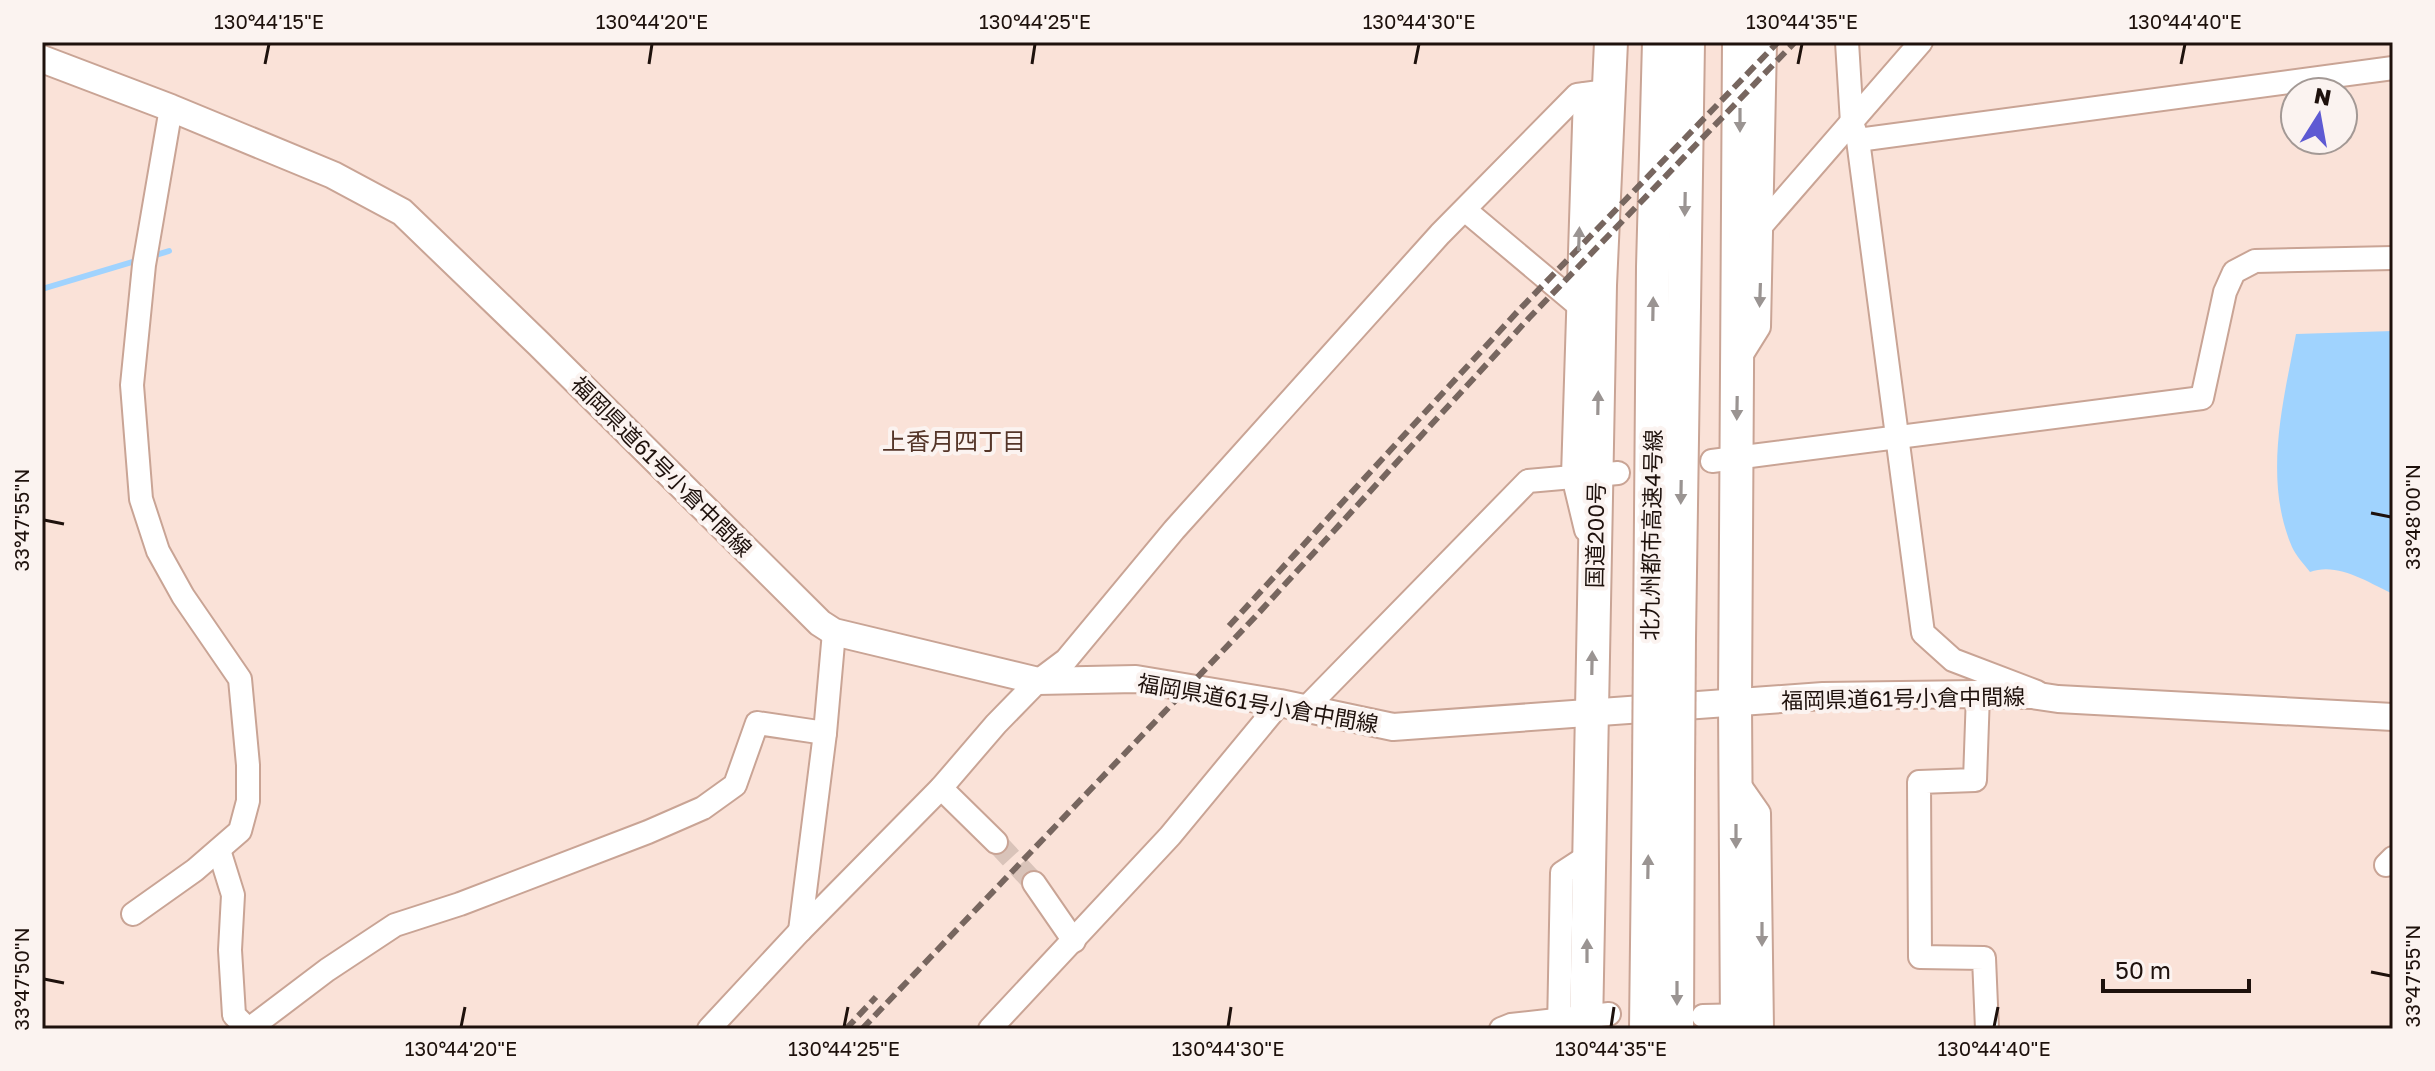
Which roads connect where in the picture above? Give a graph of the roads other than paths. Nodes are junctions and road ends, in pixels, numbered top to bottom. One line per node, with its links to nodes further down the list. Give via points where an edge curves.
1 (1611, 42): 10 (highway, 国道200号)
2 (1659, 42): 22 (highway, 北九州都市高速4号線, one-way to 2, via 1653,267)
3 (1688, 42): 22 (highway, 北九州都市高速4号線, one-way to 22)
4 (1739, 42): 17 (highway, one-way to 17)
5 (1765, 42): 14 (street)
6 (1847, 42): 12 (street)
7 (1921, 42): 12 (street)
8 (42, 59): 11 (main road, 福岡県道61号小倉中間線)
9 (2393, 68): 12 (street)
10 (1596, 93): 13 (street, via 1577,95); 16 (street, one-way to 10); 20 (highway, 国道200号, one-way to 10)
11 (171, 108): 21 (main road, 福岡県道61号小倉中間線, via 333,175 402,212); 34 (street, via 144,265 132,385 141,499 158,551 240,679 248,801 240,831)
12 (1855, 131): 14 (street); 18 (street)
13 (1465, 210): 16 (street); 23 (street, via 1174,530 1066,660)
14 (1762, 225): 17 (street, one-way to 17, via 1759,327)
15 (2393, 258): 18 (street, via 2255,261 2234,272 2202,398)
16 (1577, 304): 20 (street)
17 (1738, 360): 19 (highway, one-way to 19)
18 (1898, 436): 19 (street); 25 (street, via 1923,633 1953,660)
19 (1724, 460): 26 (highway)
20 (1596, 474): 27 (street, via 1528,481); 28 (highway, 国道200号, one-way to 20)
21 (834, 632): 23 (main road, 福岡県道61号小倉中間線); 30 (street)
22 (1664, 638): 31 (highway, 北九州都市高速4号線, bridge)
23 (1038, 681): 27 (main road, 福岡県道61号小倉中間線, via 1136,679); 32 (street)
24 (1978, 694): 25 (main road, 福岡県道61号小倉中間線); 26 (main road, 福岡県道61号小倉中間線); 47 (street, via 1975,780 1919,782 1920,957 1984,958)
25 (2058, 699): 29 (main road, 福岡県道61号小倉中間線)
26 (1735, 702): 28 (main road, 福岡県道61号小倉中間線); 41 (highway, one-way to 41)
27 (1292, 706): 28 (main road, 福岡県道61号小倉中間線, via 1393,727); 38 (street)
28 (1591, 715): 39 (highway, 国道200号, one-way to 28)
29 (2393, 717)
30 (825, 733): 37 (street); 42 (street, via 757,723 735,785 703,808 395,925)
31 (1664, 775): 40 (highway, 北九州都市高速4号線, one-way to 40); 46 (highway, 北九州都市高速4号線, one-way to 31)
32 (941, 788): 33 (street); 37 (street)
33 (996, 842)
34 (219, 850): 36 (street); 42 (street, via 233,895 234,1015)
35 (1034, 883): 38 (street)
36 (133, 914)
37 (800, 931): 43 (street)
38 (1074, 941): 44 (street)
39 (1580, 1022): 45 (street)
40 (1690, 1022): 41 (street)
41 (1750, 1022)
42 (248, 1029)
43 (709, 1029)
44 (990, 1029)
45 (1501, 1029)
46 (1646, 1029)
47 (1987, 1029)

